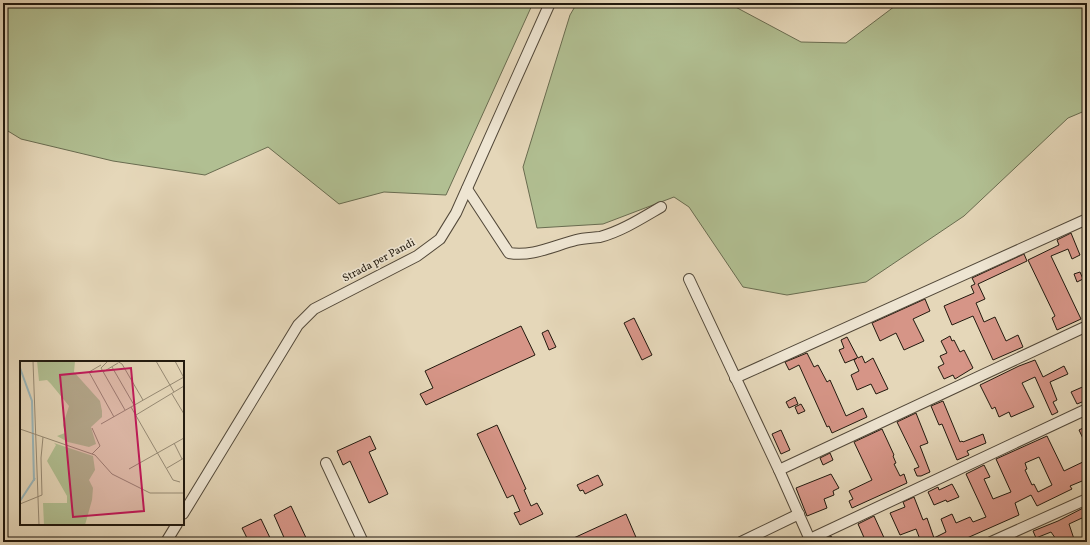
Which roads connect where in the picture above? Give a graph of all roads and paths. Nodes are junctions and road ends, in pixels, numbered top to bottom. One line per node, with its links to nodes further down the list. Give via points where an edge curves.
1 (550, 3): 2 (street, Strada per Pandi)
2 (467, 189): 3 (street, via 509,253 531,253 578,239 601,237 630,225); 12 (street, Strada per Pandi, via 456,214 440,239 417,256 314,309 298,325)
3 (661, 207)
4 (1087, 219): 7 (street)
5 (689, 279): 7 (street)
6 (1086, 331): 10 (street)
7 (735, 378): 10 (street)
8 (1087, 409): 15 (street)
9 (326, 463): 17 (street)
10 (780, 470): 13 (street)
11 (1087, 499): 19 (street)
12 (184, 512)
13 (799, 514): 15 (street); 18 (street)
14 (176, 525): 16 (street)
15 (811, 541)
16 (166, 542)
17 (363, 542)
18 (741, 542)
19 (991, 542)

